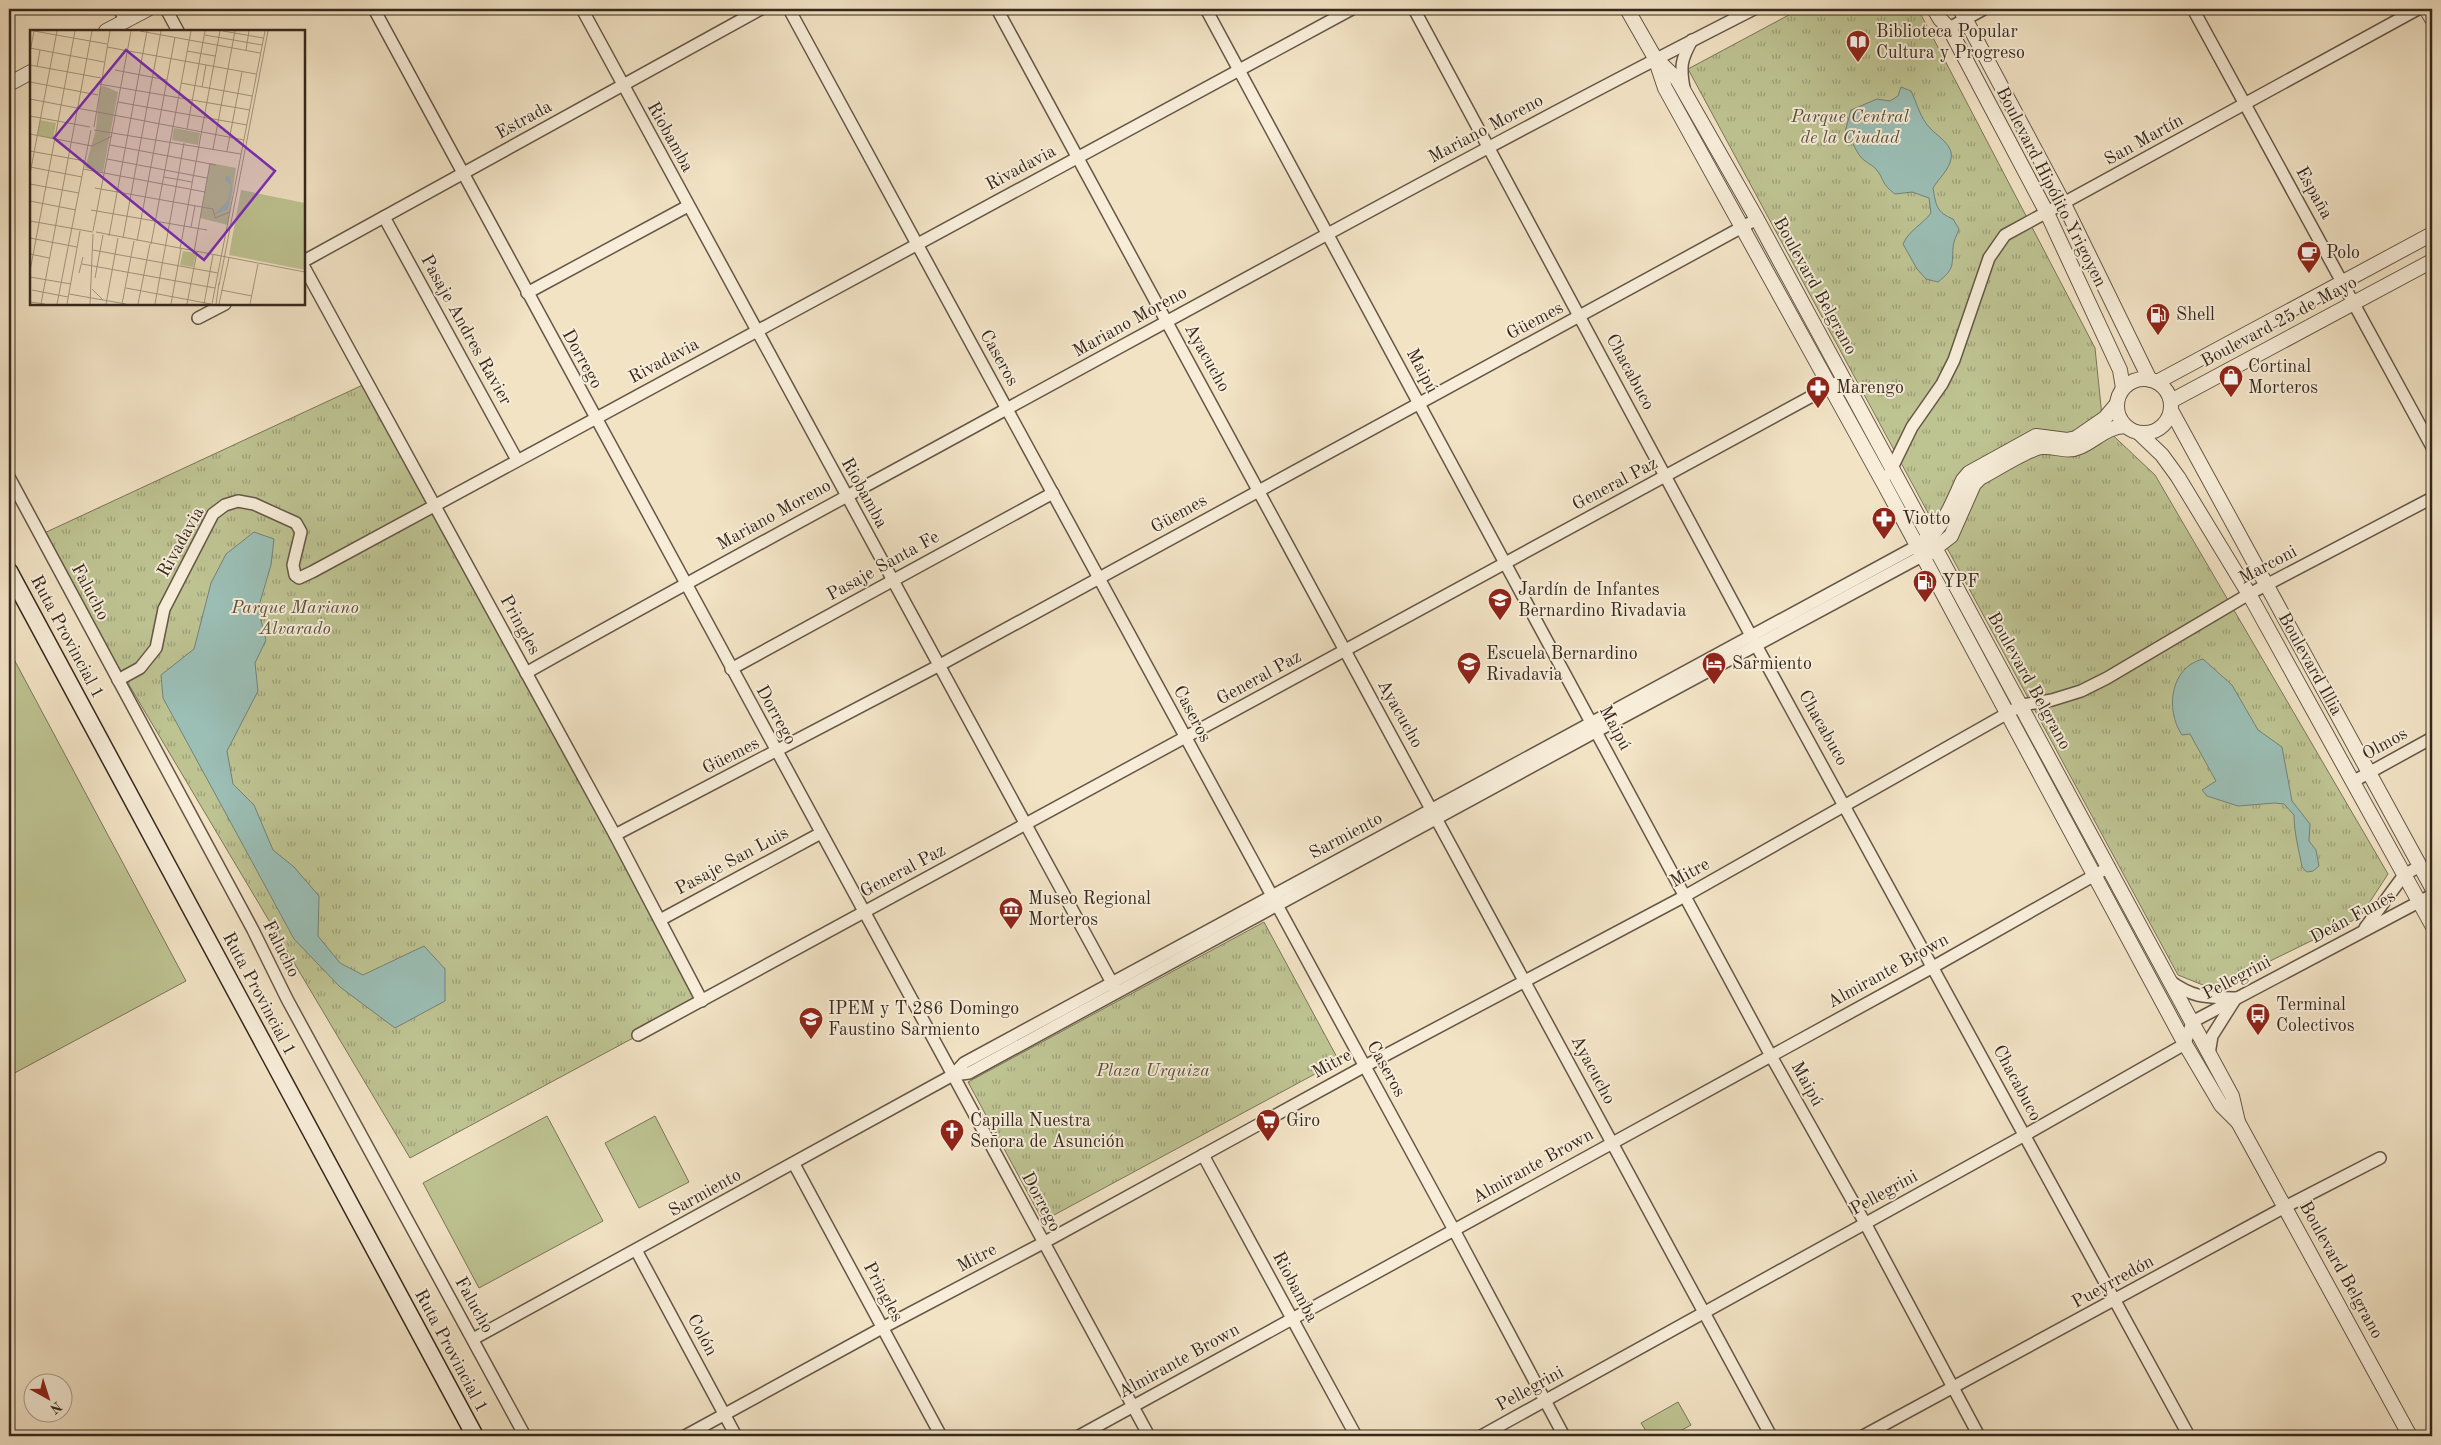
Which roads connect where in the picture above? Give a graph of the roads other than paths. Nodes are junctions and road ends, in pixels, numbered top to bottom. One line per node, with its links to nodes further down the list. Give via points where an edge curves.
1 (148, 9): 19 (street)
2 (166, 9): 23 (street)
3 (374, 9): 34 (street, Dorrego)
4 (582, 9): 29 (street, Riobamba)
5 (761, 9): 29 (street, Estrada)
6 (789, 9): 43 (street, Caseros)
7 (997, 9): 33 (street, Ayacucho)
8 (1206, 9): 26 (street, Maipú)
9 (1352, 9): 26 (street, Rivadavia)
10 (1414, 9): 32 (street, Chacabuco)
11 (1627, 9): 25 (street, Boulevard Belgrano)
12 (1754, 9): 24 (street, Mariano Moreno)
13 (1934, 9): 21 (street, Boulevard Hipólito Yrigoyen)
14 (1984, 9): 18 (street)
15 (2193, 9): 31 (street, España)
16 (2418, 9): 31 (street, San Martín)
17 (2426, 9): 20 (street)
18 (1963, 14): 21 (street); 35 (street, Boulevard Hipólito Yrigoyen)
19 (122, 15): 22 (street)
20 (2432, 19)
21 (1949, 28): 37 (street, Boulevard Hipólito Yrigoyen)
22 (107, 30)
23 (177, 30)
24 (1692, 40): 25 (street, Mariano Moreno); 30 (street, via 1680,68)
25 (1655, 58): 30 (street, Boulevard Belgrano, via 1677,79); 32 (street, Mariano Moreno); 40 (street, Boulevard Belgrano, via 1665,88)
26 (1240, 70): 33 (street, Rivadavia); 41 (street, Maipú)
27 (30, 73): 28 (street)
28 (9, 84)
29 (623, 86): 34 (street, Estrada); 36 (street, Riobamba)
30 (1685, 93): 39 (street, Boulevard Belgrano)
31 (2245, 104): 35 (street, San Martín); 47 (street, España)
32 (1489, 147): 41 (street, Mariano Moreno); 51 (street, Chacabuco)
33 (1077, 157): 43 (street, Rivadavia); 53 (street, Ayacucho)
34 (462, 174): 38 (street, Estrada); 48 (street, Dorrego)
35 (2064, 204): 37 (street, San Martín); 56 (street, Boulevard Hipólito Yrigoyen)
36 (688, 206): 48 (street); 54 (street, Riobamba)
37 (2047, 213): 58 (street, Boulevard Hipólito Yrigoyen, via 2120,370); 69 (street, San Martín, via 2005,235 1990,258 1954,360 1942,384 1912,427)
38 (384, 217): 45 (street, Estrada); 68 (street, Pasaje Andres Ravier)
39 (1757, 219): 40 (street, Güemes); 55 (street, Boulevard Belgrano)
40 (1744, 228): 51 (street, Güemes); 57 (street, Boulevard Belgrano)
41 (1328, 234): 53 (street, Mariano Moreno); 59 (street, Maipú)
42 (2432, 234): 47 (street, Boulevard 25 de Mayo)
43 (917, 244): 54 (street, Rivadavia); 62 (street, Caseros)
44 (2432, 260): 49 (street, Boulevard 25 de Mayo)
45 (305, 261)
46 (305, 269): 77 (street, Pringles)
47 (2343, 282): 49 (street, España); 56 (street, Boulevard 25 de Mayo)
48 (527, 294): 63 (street, Dorrego)
49 (2354, 303): 61 (street, Boulevard 25 de Mayo); 66 (street, España)
50 (224, 305): 52 (street)
51 (1581, 317): 59 (street, Güemes); 70 (street, Chacabuco)
52 (198, 318)
53 (1167, 322): 62 (street, Mariano Moreno); 73 (street, Ayacucho)
54 (756, 331): 63 (street, Rivadavia); 75 (street, Riobamba)
55 (1844, 378): 57 (street, General Paz); 69 (street, Boulevard Belgrano)
56 (2154, 381): 58 (street, Boulevard 25 de Mayo, via 2136,380); 61 (street, via 2168,394)
57 (1830, 386): 70 (street, General Paz); 72 (street, Boulevard Belgrano)
58 (2123, 388): 60 (street)
59 (1420, 404): 73 (street, Güemes); 80 (street, Maipú)
60 (2116, 405): 64 (street); 67 (street, via 2105,418 2076,438 2036,436)
61 (2171, 406): 65 (street, Boulevard 25 de Mayo, via 2163,425 2148,433); 85 (street, Boulevard Illia)
62 (1007, 409): 74 (street, Caseros); 75 (street, Mariano Moreno)
63 (595, 418): 68 (street, Rivadavia); 84 (street, Dorrego)
64 (2125, 426): 65 (street); 67 (street, via 2108,430 2071,450 2042,447)
65 (2139, 433): 86 (street, Boulevard Illia, via 2162,455 2178,477)
66 (2432, 447)
67 (2007, 458): 78 (street, via 1974,484 1951,536)
68 (517, 460): 77 (street, Rivadavia)
69 (1892, 467): 72 (street, San Martín); 78 (street, Boulevard Belgrano)
70 (1667, 476): 80 (street, General Paz); 87 (street, Chacabuco)
71 (9, 477): 92 (street, Falucho)
72 (1884, 484): 79 (street, Boulevard Belgrano)
73 (1258, 490): 82 (street, Güemes); 88 (street, Ayacucho)
74 (1052, 493): 82 (street, Caseros); 83 (street, Pasaje Santa Fe)
75 (846, 496): 83 (street, Riobamba); 84 (street, Mariano Moreno)
76 (2432, 498): 85 (street, Marconi)
77 (434, 505): 91 (street, Pringles); 92 (street, Rivadavia, via 299,578 293,565 301,540 296,523 254,504 238,501 224,505 213,514 164,609 156,648 140,668)
78 (1933, 543): 79 (street); 93 (street, Boulevard Belgrano)
79 (1920, 551): 87 (street, Sarmiento); 94 (street, Boulevard Belgrano)
80 (1506, 563): 88 (street, General Paz); 95 (street, Maipú)
81 (9, 570): 153 (main road, Ruta Provincial 1)
82 (1099, 578): 89 (street, Güemes); 96 (street, Caseros)
83 (892, 581): 89 (street, Riobamba); 90 (street, Pasaje Santa Fe)
84 (684, 584): 90 (street, Dorrego); 91 (street, Mariano Moreno)
85 (2266, 586): 86 (street, Marconi); 99 (street, Boulevard Illia)
86 (2250, 594): 93 (street, Marconi, via 2081,691); 100 (street, Boulevard Illia)
87 (1754, 640): 95 (street, Sarmiento); 101 (street, Chacabuco)
88 (1346, 651): 96 (street, General Paz); 102 (street, Ayacucho)
89 (938, 666): 98 (street, Güemes); 103 (street, Riobamba)
90 (731, 669): 98 (street, Dorrego)
91 (526, 673): 105 (street, Pringles)
92 (118, 680): 148 (street, Falucho)
93 (2022, 705): 94 (street, Mitre); 107 (street, Boulevard Belgrano)
94 (2007, 713): 101 (street, Mitre); 108 (street, Boulevard Belgrano)
95 (1594, 726): 102 (street, Sarmiento); 112 (street, Maipú)
96 (1186, 738): 103 (street, General Paz); 113 (street, Caseros)
97 (2432, 738): 99 (street, Olmos)
98 (776, 752): 104 (street, Dorrego); 105 (street, Güemes)
99 (2370, 772): 100 (street, Olmos); 106 (street, Boulevard Illia)
100 (2354, 781): 109 (street, Boulevard Illia)
101 (1846, 806): 112 (street, Mitre); 119 (street, Chacabuco)
102 (1435, 813): 113 (street, Sarmiento); 121 (street, Ayacucho)
103 (1025, 825): 115 (street, General Paz); 123 (street, Riobamba)
104 (821, 834): 115 (street, Dorrego); 116 (street, Pasaje San Luis)
105 (615, 835): 116 (street, Pringles)
106 (2420, 866): 109 (street); 110 (street, Boulevard Illia)
107 (2109, 867): 108 (street, Almirante Brown); 122 (street, Boulevard Belgrano)
108 (2095, 875): 119 (street, Almirante Brown); 128 (street, Boulevard Belgrano)
109 (2404, 875): 114 (street, Boulevard Illia); 118 (street)
110 (2432, 888)
111 (2432, 895): 114 (street, Deán Funes)
112 (1685, 896): 121 (street, Mitre); 130 (street, Maipú)
113 (1274, 901): 123 (street, Sarmiento); 131 (street, Caseros)
114 (2420, 902): 117 (street, Boulevard Illia); 118 (street, Deán Funes)
115 (864, 912): 125 (street, General Paz); 132 (street, Dorrego)
116 (660, 920): 125 (street, Pringles)
117 (2432, 925)
118 (2363, 932): 120 (street, Deán Funes)
119 (1933, 967): 130 (street, Almirante Brown); 134 (street, Chacabuco)
120 (2290, 970): 124 (street, Pellegrini)
121 (1525, 981): 131 (street, Mitre); 135 (street, Ayacucho)
122 (2170, 981): 124 (street, via 2187,993); 126 (street, Boulevard Belgrano)
123 (1114, 988): 132 (street, Sarmiento, via 964,1064)
124 (2236, 998): 126 (street, Pellegrini); 129 (street, via 2212,1036)
125 (702, 1001): 127 (street, General Paz)
126 (2192, 1022): 128 (street, Pellegrini); 129 (street, Boulevard Belgrano)
127 (638, 1035)
128 (2185, 1044): 133 (street, Boulevard Belgrano, via 2221,1105); 134 (street, Pellegrini)
129 (2209, 1054): 133 (street, Boulevard Belgrano, via 2232,1096)
130 (1771, 1056): 135 (street, Almirante Brown); 140 (street, Maipú)
131 (1364, 1066): 136 (street, Mitre); 141 (street, Caseros)
132 (953, 1075): 138 (street, Sarmiento); 142 (street, Dorrego)
133 (2238, 1122): 139 (street, Boulevard Belgrano)
134 (2025, 1135): 140 (street, Pellegrini); 144 (street, Chacabuco)
135 (1612, 1143): 141 (street, Almirante Brown); 145 (street, Ayacucho)
136 (1204, 1155): 142 (street, Mitre); 146 (street, Riobamba)
137 (2380, 1158): 139 (street, Pueyrredón)
138 (794, 1164): 143 (street, Sarmiento); 147 (street, Pringles)
139 (2285, 1206): 144 (street, Pueyrredón); 167 (street, Boulevard Belgrano)
140 (1866, 1224): 145 (street, Pellegrini); 149 (street, Maipú)
141 (1454, 1230): 146 (street, Almirante Brown); 150 (street, Caseros)
142 (1043, 1244): 147 (street, Mitre); 151 (street, Dorrego)
143 (636, 1250): 148 (street, Sarmiento); 152 (street, Colón)
144 (2115, 1301): 149 (street, Pueyrredón); 166 (street, Chacabuco)
145 (1704, 1313): 150 (street, Pellegrini); 163 (street, Ayacucho)
146 (1292, 1319): 151 (street, Almirante Brown); 160 (street, Riobamba)
147 (882, 1328): 152 (street, Mitre); 157 (street, Pringles)
148 (472, 1340): 154 (street, Falucho)
149 (1953, 1388): 164 (street, Pueyrredón); 165 (street, Maipú)
150 (1545, 1401): 161 (street, Pellegrini); 162 (street, Caseros)
151 (1133, 1406): 158 (street, Almirante Brown); 159 (street, Dorrego)
152 (725, 1415): 155 (street, Mitre); 156 (street, Colón)
153 (475, 1436)
154 (525, 1436)
155 (685, 1436)
156 (736, 1436)
157 (941, 1436)
158 (1079, 1436)
159 (1149, 1436)
160 (1356, 1436)
161 (1481, 1436)
162 (1564, 1436)
163 (1772, 1436)
164 (1863, 1436)
165 (1979, 1436)
166 (2189, 1436)
167 (2410, 1436)

